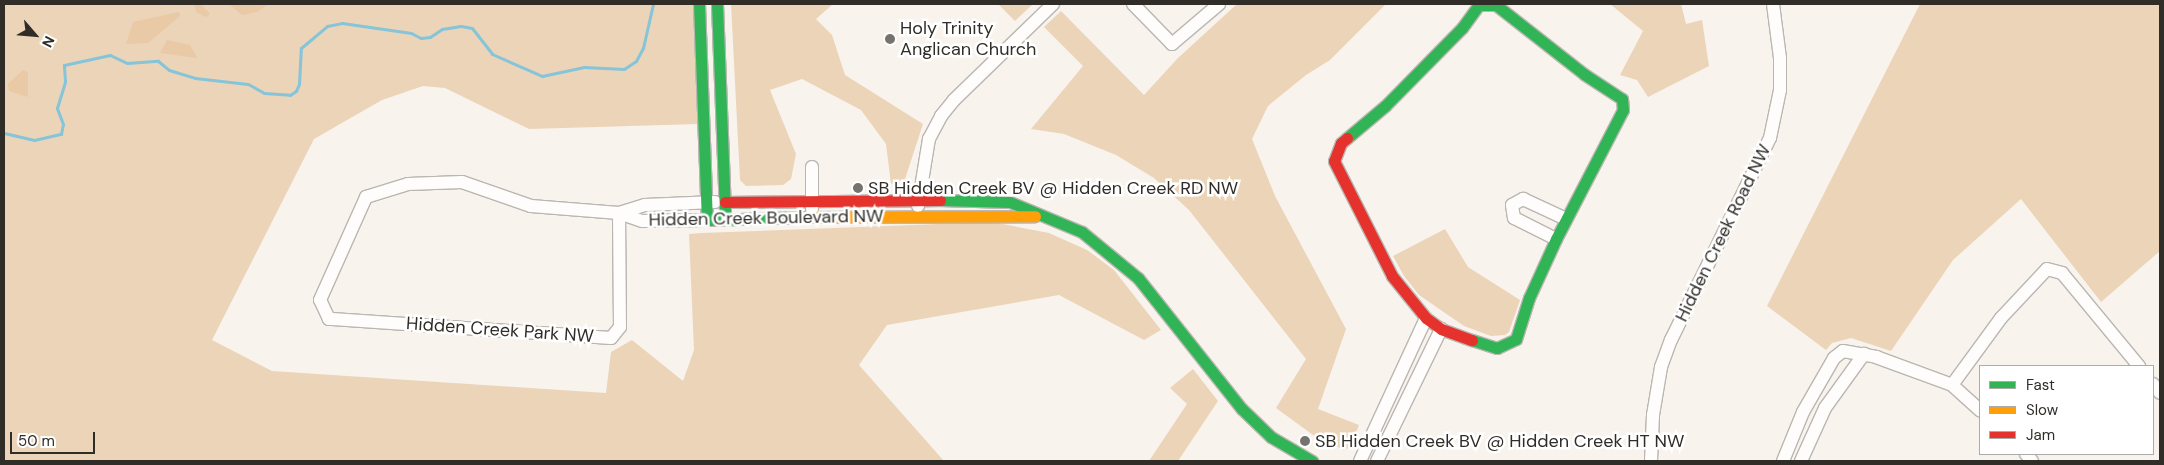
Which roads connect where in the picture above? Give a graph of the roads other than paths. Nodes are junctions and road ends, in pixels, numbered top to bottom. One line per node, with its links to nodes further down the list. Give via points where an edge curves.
1 (699, 4): 9 (street)
2 (718, 4): 10 (street)
3 (1053, 4): 8 (street, via 941,116 928,140)
4 (1132, 4): 5 (street, via 1172,44)
5 (1219, 4)
6 (1773, 4): 29 (street, Hidden Creek Road NW, via 1780,58 1780,90 1770,138 1671,340 1661,367 1653,415)
7 (812, 167): 11 (street)
8 (918, 199): 11 (street, Hidden Creek Boulevard NW); 13 (street); 14 (street, Hidden Creek Boulevard NW, via 1010,202)
9 (707, 202): 10 (street, Hidden Creek Boulevard NW); 12 (street, Hidden Creek Boulevard NW, via 644,204); 17 (street)
10 (725, 202): 11 (street, Hidden Creek Boulevard NW); 15 (street)
11 (812, 202): 16 (street)
12 (619, 213): 12 (street, Hidden Creek Park NW, via 531,206 462,182 408,184 366,197 320,300 329,319 611,338 620,327); 17 (street, Hidden Creek Boulevard NW, via 642,221)
13 (916, 216): 14 (street, Hidden Creek Boulevard NW); 16 (street, Hidden Creek Boulevard NW)
14 (1048, 216): 26 (street, Hidden Creek Boulevard NW, via 1082,232 1110,252 1138,278 1242,409 1271,437)
15 (726, 218): 16 (street, Hidden Creek Boulevard NW); 17 (street, Hidden Creek Boulevard NW)
16 (813, 219)
17 (707, 220)
18 (1566, 220): 19 (street); 19 (street, via 1523,199 1512,205 1514,218); 20 (street, via 1623,110 1622,99 1584,74 1496,5 1480,5 1462,28 1385,106 1341,143 1334,161 1392,276)
19 (1556, 239): 21 (street, via 1529,298 1516,340 1496,348)
20 (1426, 318): 21 (street); 27 (street)
21 (1441, 329): 28 (street)
22 (1864, 354): 24 (street); 30 (street, via 1843,351 1834,358 1803,412); 31 (street, via 1825,408)
23 (2138, 365): 24 (street, via 2062,273 2047,269 2001,318)
24 (1952, 384): 25 (street)
25 (1979, 409)
26 (1312, 461)
27 (1360, 461)
28 (1377, 461)
29 (1651, 461)
30 (1783, 461)
31 (1802, 461)

